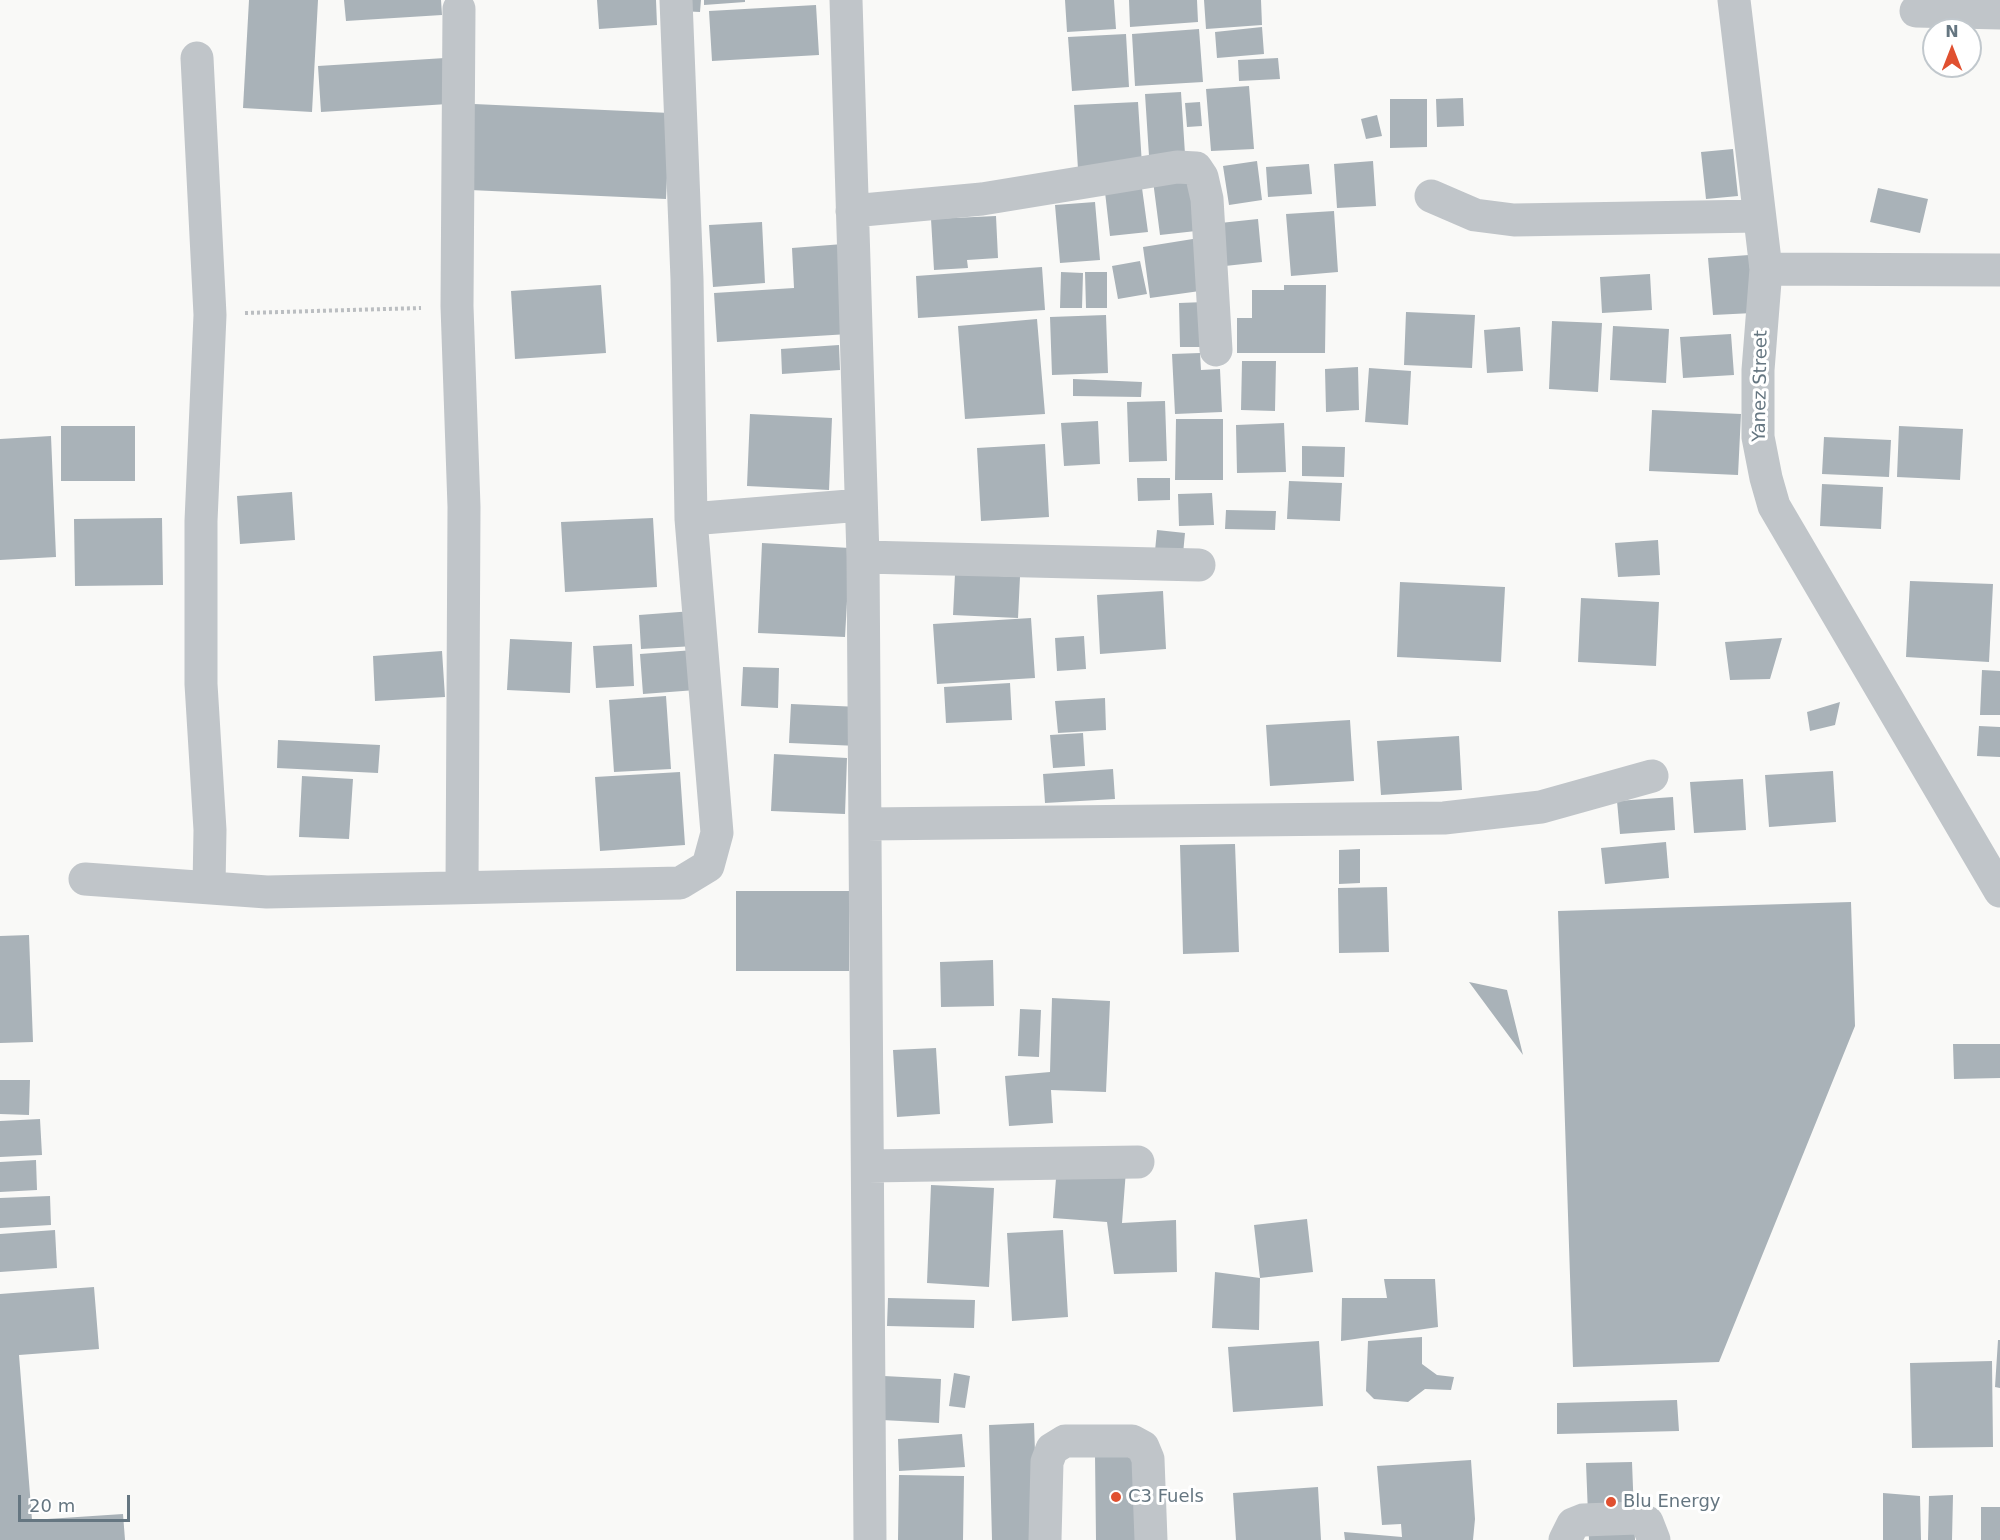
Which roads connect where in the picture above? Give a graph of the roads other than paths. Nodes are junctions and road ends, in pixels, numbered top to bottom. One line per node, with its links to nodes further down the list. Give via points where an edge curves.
1 (676, 0): 15 (street)
2 (846, 0): 9 (street)
3 (1734, 0): 10 (street, Yanez Street)
4 (459, 9): 21 (street, via 457,306 464,507)
5 (1916, 11): 6 (street)
6 (2000, 13)
7 (197, 58): 22 (street, via 210,315 201,521 201,684 210,830)
8 (1431, 196): 10 (street, via 1475,215 1514,220)
9 (852, 211): 13 (street, via 982,199 1177,167 1196,168 1207,199); 14 (street)
10 (1759, 216): 11 (street, Yanez Street)
11 (1766, 269): 12 (street); 23 (street, Yanez Street, via 1758,370 1758,437 1774,506)
12 (2000, 270)
13 (1216, 350)
14 (861, 505): 15 (street); 16 (street)
15 (691, 519): 21 (street, via 717,833 708,866 680,882)
16 (863, 557): 17 (street); 19 (street)
17 (1199, 565)
18 (1652, 776): 19 (street, via 1541,807 1444,818)
19 (866, 824): 25 (street)
20 (85, 879): 22 (street)
21 (462, 886): 22 (street, via 267,892)
22 (209, 887)
23 (2000, 891)
24 (1138, 1162): 25 (street)
25 (868, 1166): 26 (street)
26 (870, 1540)
27 (1045, 1540): 28 (street, via 1047,1462 1052,1449 1065,1441 1132,1441 1143,1447 1148,1459)
28 (1151, 1540)
29 (1565, 1540): 30 (street, via 1573,1524 1583,1520 1637,1518 1647,1522)
30 (1654, 1540)

